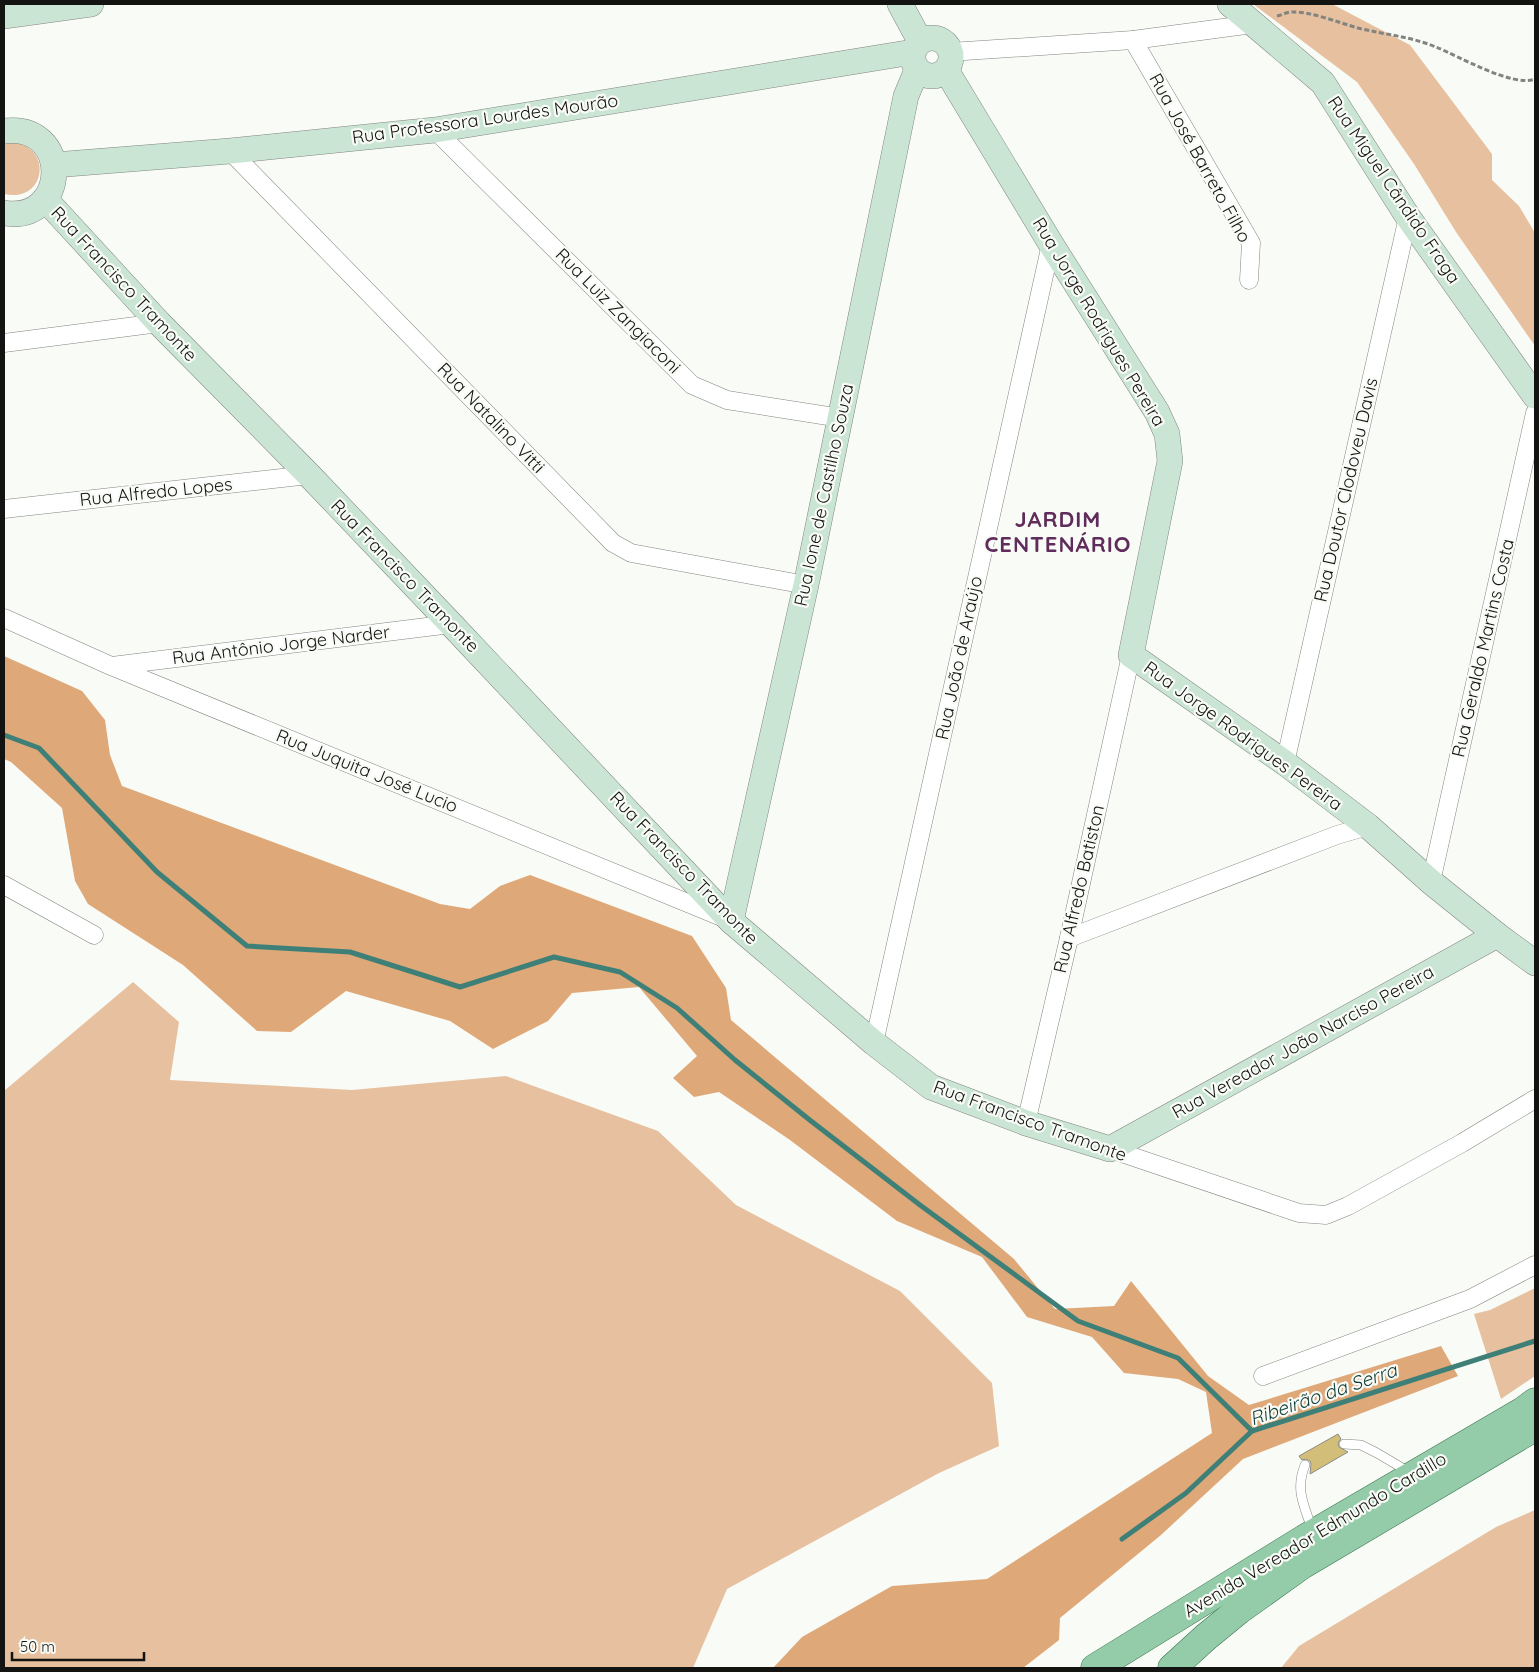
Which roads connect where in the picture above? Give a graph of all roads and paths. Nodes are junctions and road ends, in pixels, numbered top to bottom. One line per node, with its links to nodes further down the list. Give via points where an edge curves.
1 (91, 4): 4 (street)
2 (900, 4): 7 (street)
3 (1230, 4): 5 (street, Rua Miguel Cândido Fraga)
4 (4, 16)
5 (1253, 24): 6 (street); 9 (path, via 1292,12 1319,16 1411,38 1504,78); 16 (street, Rua Miguel Cândido Fraga, via 1323,83)
6 (1133, 40): 8 (street); 18 (street, Rua José Barreto Filho, via 1251,243)
7 (917, 54): 8 (street, via 923,74 935,76); 8 (street, via 932,37 938,38 948,46); 10 (street, Rua Professora Lourdes Mourão); 23 (street, Rua Ione de Castilho Souza)
8 (948, 61): 17 (street, Rua Jorge Rodrigues Pereira)
9 (1535, 79)
10 (435, 130): 12 (street, Rua Professora Lourdes Mourão); 23 (street, Rua Luiz Zangiaconi, via 692,385 727,400)
11 (4, 131): 13 (street, via 28,133 40,140)
12 (230, 151): 13 (street, Rua Professora Lourdes Mourão); 26 (street, Rua Natalino Vitti, via 613,543 631,553)
13 (54, 165): 14 (street, via 51,189)
14 (45, 200): 15 (street, via 20,214); 19 (street, Rua Francisco Tramonte)
15 (4, 213)
16 (1408, 217): 21 (street, Rua Miguel Cândido Fraga); 31 (street, Rua Doutor Clodoveu Davis)
17 (1051, 244): 29 (street, Rua Jorge Rodrigues Pereira, via 1157,412 1167,434 1170,461); 40 (street, Rua João de Araújo)
18 (1249, 280)
19 (160, 324): 20 (street); 24 (street, Rua Francisco Tramonte)
20 (4, 343)
21 (1535, 396)
22 (1535, 413): 33 (street, Rua Geraldo Martins Costa)
23 (841, 418): 26 (street, Rua Ione de Castilho Souza)
24 (309, 474): 25 (street, Rua Alfredo Lopes); 28 (street, Rua Francisco Tramonte)
25 (4, 509)
26 (806, 585): 35 (street, Rua Ione de Castilho Souza)
27 (4, 618): 30 (street, Rua Juquita José Lucio)
28 (451, 624): 30 (street, Rua Antônio Jorge Narder); 35 (street, Rua Francisco Tramonte)
29 (1131, 655): 31 (street, Rua Jorge Rodrigues Pereira); 38 (street, Rua Alfredo Batiston)
30 (111, 666): 35 (street, Rua Juquita José Lucio)
31 (1285, 763): 32 (street, Rua Jorge Rodrigues Pereira)
32 (1368, 826): 33 (street, Rua Jorge Rodrigues Pereira); 38 (street)
33 (1431, 882): 37 (street, Rua Jorge Rodrigues Pereira)
34 (4, 885): 36 (street)
35 (731, 921): 40 (street, Rua Francisco Tramonte)
36 (94, 935)
37 (1497, 935): 39 (street, Rua Jorge Rodrigues Pereira); 43 (street, Rua Vereador João Narciso Pereira)
38 (1069, 938): 42 (street, Rua Alfredo Batiston)
39 (1535, 964)
40 (874, 1043): 42 (street, Rua Francisco Tramonte, via 931,1087)
41 (1535, 1099): 43 (street, Rua Francisco Tramonte, via 1462,1143 1326,1216 1299,1213)
42 (1026, 1123): 43 (street, Rua Francisco Tramonte)
43 (1110, 1149)
44 (1535, 1265): 45 (street, via 1470,1299)
45 (1263, 1376)
46 (1532, 1408): 49 (main road, Avenida Vereador Edmundo Cardillo); 52 (main road, Avenida Vereador Edmundo Cardillo, via 1239,1610)
47 (1344, 1444): 49 (lane, via 1361,1445)
48 (1305, 1465): 50 (lane, via 1299,1479 1302,1501)
49 (1414, 1475): 50 (main road, Avenida Vereador Edmundo Cardillo)
50 (1313, 1533): 51 (main road, Avenida Vereador Edmundo Cardillo)
51 (1095, 1668)
52 (1172, 1668)

